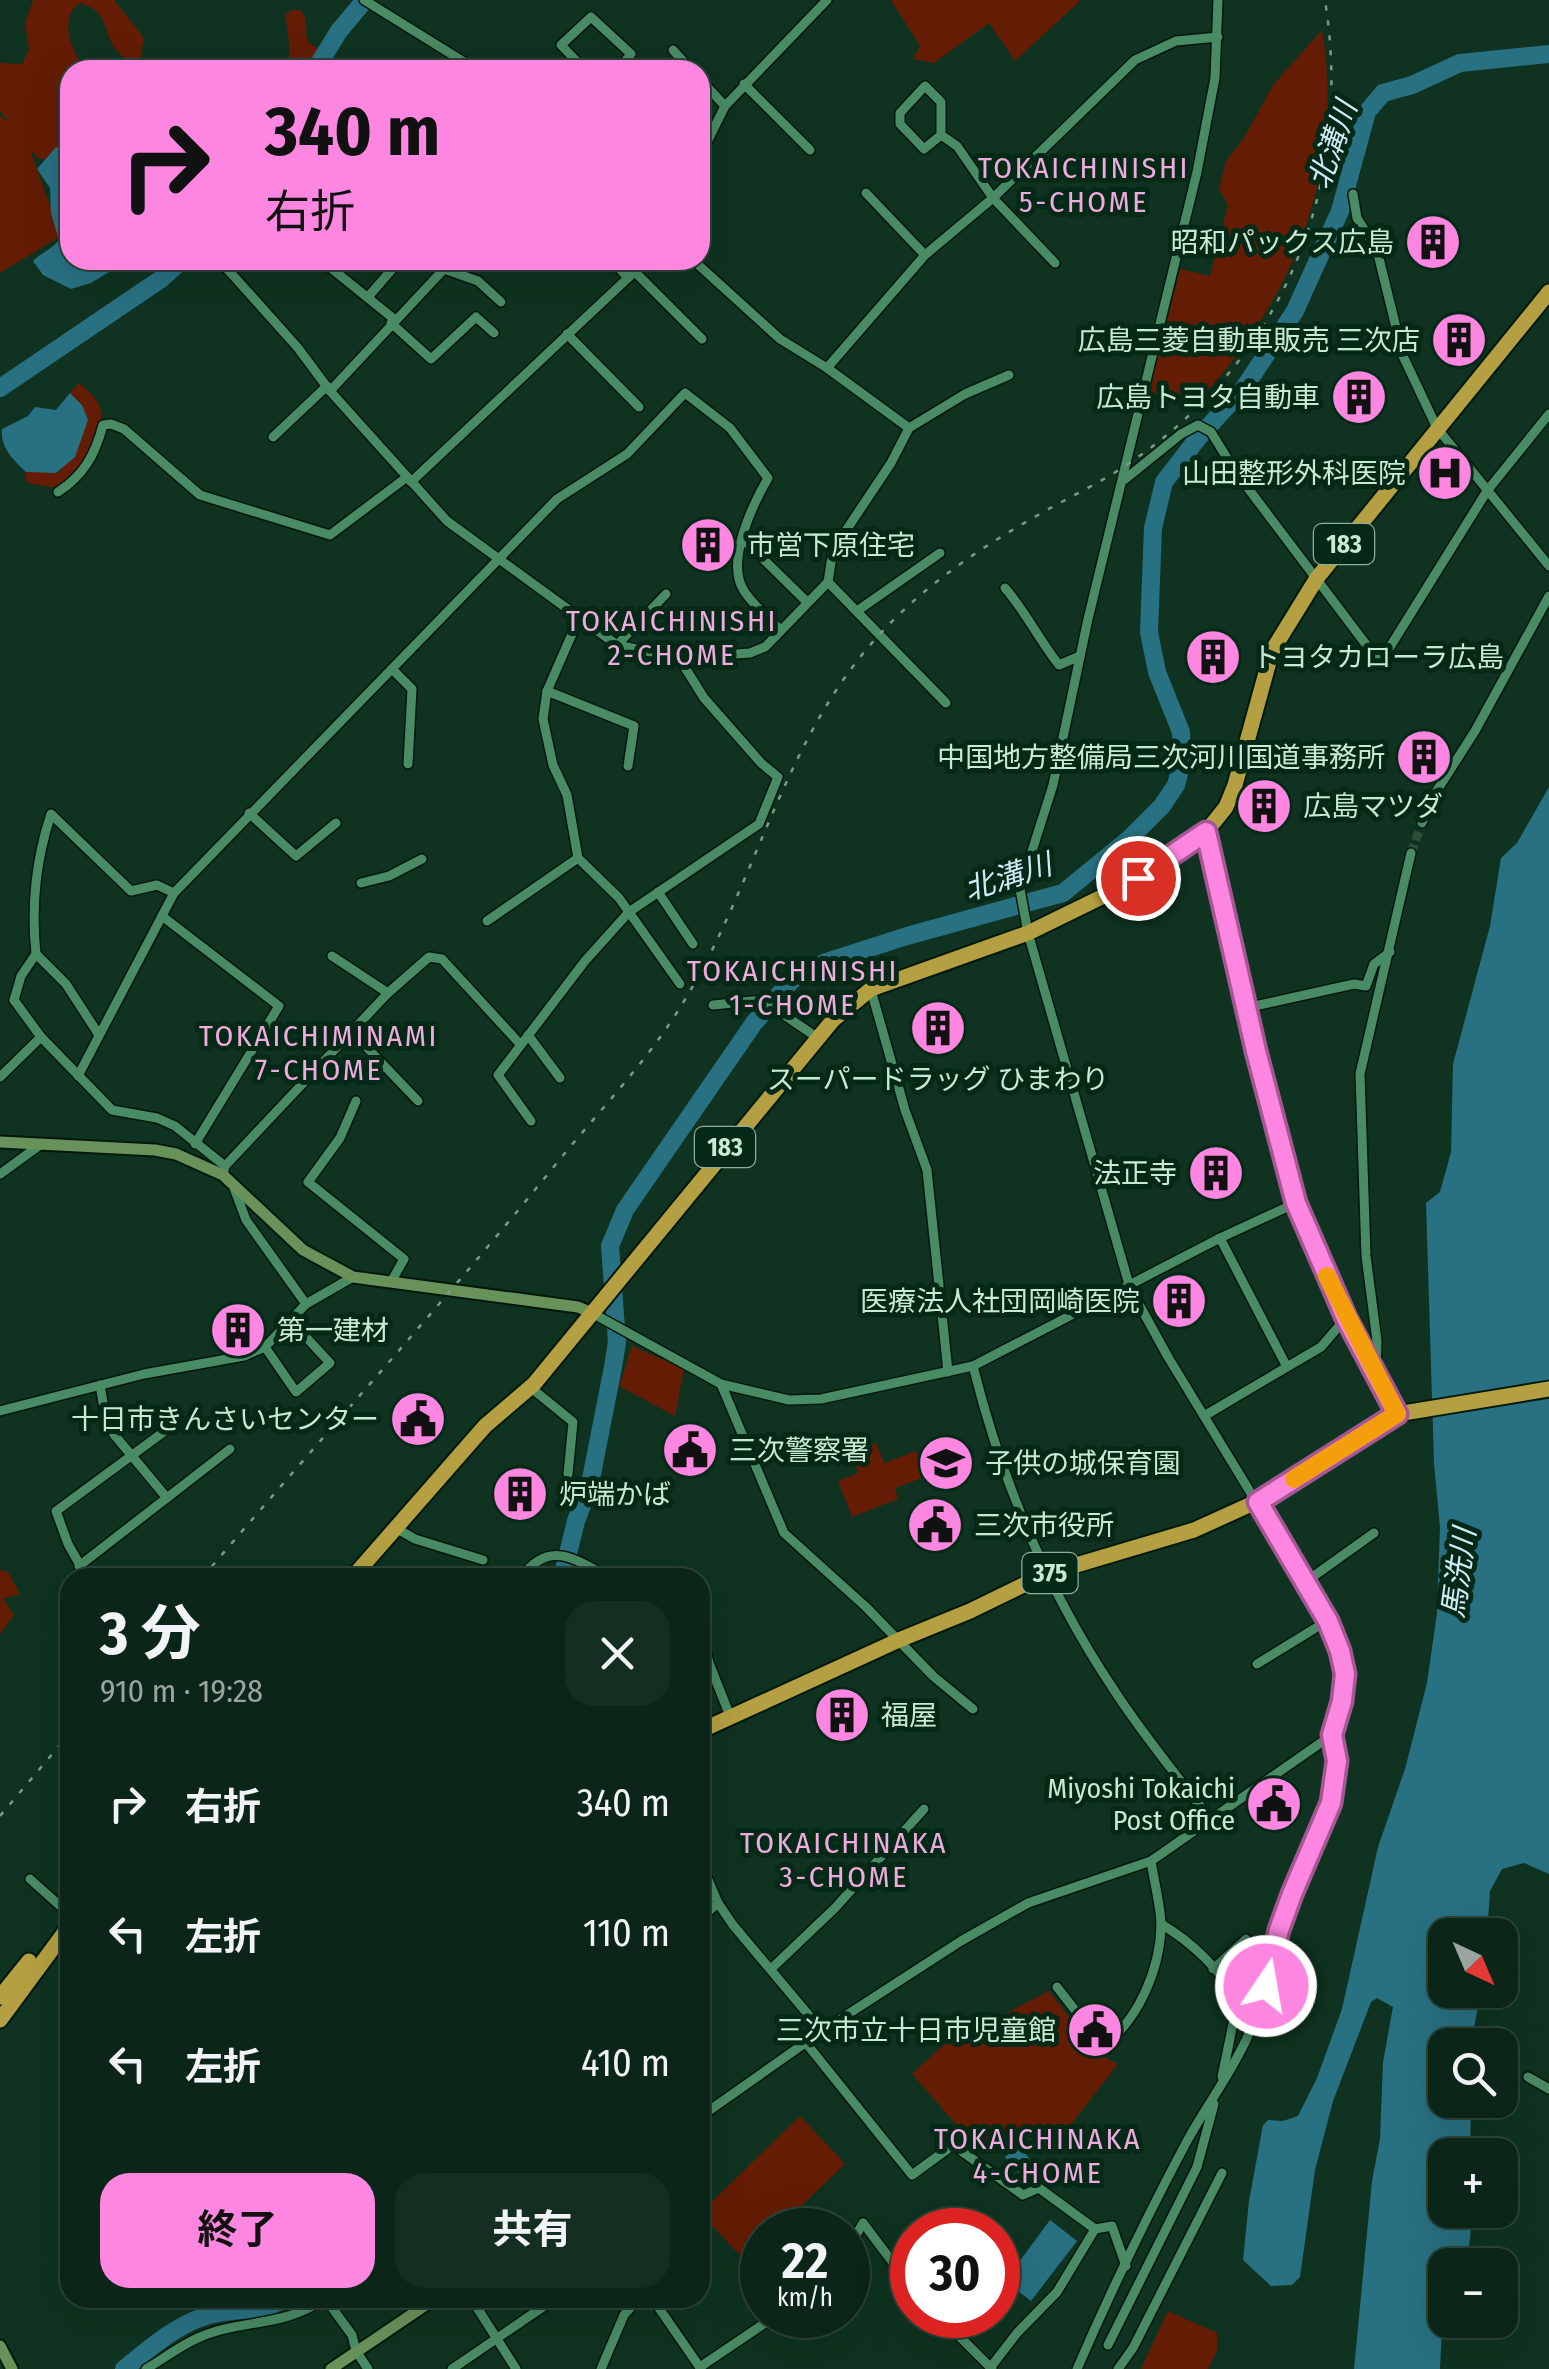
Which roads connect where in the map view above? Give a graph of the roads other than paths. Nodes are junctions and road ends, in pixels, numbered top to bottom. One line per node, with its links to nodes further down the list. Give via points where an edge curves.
1 (826, 0): 10 (street)
2 (1218, 0): 4 (street)
3 (367, 1): 6 (street)
4 (1218, 36): 18 (street, via 1176,41 1135,60); 46 (street, via 1197,172)
5 (673, 50): 9 (street)
6 (461, 60)
7 (575, 60): 8 (street, via 561,44 591,17 632,54)
8 (627, 60)
9 (682, 60)
10 (744, 84): 12 (street); 15 (street)
11 (710, 90): 12 (street)
12 (725, 106): 14 (street)
13 (942, 135): 13 (street, via 941,102 925,86 900,113 900,124 924,149); 18 (street)
14 (710, 136)
15 (810, 150)
16 (866, 193): 19 (street)
17 (1353, 194): 43 (street, via 1357,218 1377,250 1402,356)
18 (994, 198): 19 (street); 20 (street)
19 (925, 255): 37 (street)
20 (1055, 263)
21 (228, 270): 39 (street)
22 (334, 270): 31 (street)
23 (391, 270): 31 (street)
24 (443, 270): 33 (street)
25 (447, 270): 32 (street, via 478,281)
26 (625, 270): 29 (street)
27 (636, 270): 29 (street)
28 (705, 270): 37 (street, via 780,339)
29 (631, 275): 35 (street); 36 (street)
30 (1549, 292): 43 (highway, 183)
31 (368, 297): 33 (street)
32 (500, 302)
33 (392, 321): 34 (street, via 431,359 476,317); 39 (street)
34 (494, 334)
35 (567, 334): 40 (street); 45 (street)
36 (702, 339)
37 (827, 368): 42 (street)
38 (1009, 376): 42 (street)
39 (328, 388): 44 (street); 45 (street)
40 (639, 407)
41 (1549, 414): 48 (street)
42 (909, 428): 54 (street, via 833,550)
43 (1437, 428): 48 (street); 53 (highway, 183)
44 (274, 437)
45 (409, 480): 47 (street, via 330,535 200,495 110,424 102,426 86,467); 51 (street)
46 (1124, 480): 53 (street, via 1198,425 1211,432); 63 (street)
47 (58, 492)
48 (1487, 492): 52 (street); 53 (street, via 1380,662)
49 (744, 540): 51 (street, via 750,510 768,478 730,428 686,393 627,454 557,499); 58 (street); 61 (street, via 736,563 742,588)
50 (940, 553): 59 (street)
51 (498, 560): 60 (street); 65 (street)
52 (1549, 566)
53 (1317, 578): 73 (highway, 183, via 1272,651 1235,785)
54 (828, 582): 58 (street); 59 (street)
55 (1005, 588): 63 (street, via 1060,665)
56 (666, 594): 62 (street)
57 (1549, 596): 72 (street)
58 (807, 602): 61 (street)
59 (857, 611): 67 (street)
60 (579, 618): 62 (street); 66 (street)
61 (780, 630): 64 (street, via 750,653)
62 (617, 644): 64 (street)
63 (1080, 656): 81 (street)
64 (679, 658): 79 (street, via 704,698 778,777 759,824)
65 (392, 669): 68 (street, via 412,688); 70 (street)
66 (548, 691): 69 (street, via 634,726); 75 (street, via 543,718)
67 (946, 703)
68 (408, 764)
69 (628, 766)
70 (250, 813): 71 (street, via 296,856); 80 (street)
71 (336, 823)
72 (1422, 823)
73 (1206, 832): 85 (highway, 183, via 1130,882); 96 (street)
74 (1411, 853): 87 (street)
75 (578, 858): 82 (street); 84 (street)
76 (422, 859): 78 (street)
77 (1012, 862): 81 (street)
78 (361, 883)
79 (658, 892): 82 (street); 86 (street)
80 (174, 893): 83 (street); 88 (street, via 158,886 131,891 51,814 32,917)
81 (1021, 893): 85 (street)
82 (629, 912): 90 (street); 101 (street)
83 (162, 916): 98 (street); 110 (street, via 278,1006)
84 (487, 922)
85 (1028, 933): 91 (highway, 183); 117 (street)
86 (693, 944)
87 (1390, 952): 96 (street, via 1374,964 1366,986); 125 (street, via 1360,1074)
88 (36, 954): 93 (street); 98 (street)
89 (332, 956): 92 (street)
90 (680, 984)
91 (871, 989): 100 (highway, 183); 126 (street, via 927,1170)
92 (388, 992): 97 (street); 101 (street, via 430,957 442,959)
93 (14, 1000): 94 (street); 99 (street)
94 (0, 1002)
95 (713, 1004): 100 (street, via 762,1000)
96 (1246, 1008): 113 (street)
97 (353, 1033): 106 (street); 112 (street)
98 (100, 1035): 102 (street)
99 (41, 1037): 102 (street); 103 (street)
100 (818, 1038): 119 (highway, 183)
101 (524, 1039): 104 (street); 107 (street, via 498,1075)
102 (78, 1076): 110 (street, via 112,1110 158,1118)
103 (0, 1077)
104 (560, 1078)
105 (356, 1101): 116 (street, via 340,1138 308,1182 404,1259)
106 (418, 1101)
107 (530, 1120)
108 (0, 1142): 109 (street)
109 (42, 1143): 111 (street); 112 (street, via 166,1152)
110 (196, 1144): 112 (street)
111 (0, 1174)
112 (227, 1174): 115 (street, via 303,1250); 118 (street, via 246,1220)
113 (1296, 1203): 114 (street); 120 (street)
114 (1220, 1238): 117 (street); 124 (street)
115 (353, 1277): 116 (street); 118 (street)
116 (391, 1282): 119 (street)
117 (1130, 1288): 123 (street); 133 (street)
118 (306, 1304): 121 (street)
119 (592, 1313): 127 (street); 129 (highway, 183)
120 (1346, 1318): 124 (street, via 1321,1347); 125 (street)
121 (291, 1321): 122 (street); 122 (street, via 330,1364 296,1392)
122 (265, 1347): 128 (street)
123 (973, 1366): 126 (street); 148 (street, via 994,1446)
124 (1288, 1367): 133 (street)
125 (1376, 1370): 132 (street)
126 (948, 1372): 127 (street, via 821,1399 789,1400)
127 (721, 1384): 151 (street, via 784,1533)
128 (100, 1386): 131 (street); 136 (street, via 108,1426)
129 (530, 1387): 137 (street, via 572,1422); 140 (highway, 183, via 485,1426)
130 (1549, 1390): 132 (highway, 375)
131 (0, 1411)
132 (1397, 1414): 139 (highway, 375)
133 (1204, 1416): 139 (street)
134 (177, 1422): 136 (street)
135 (230, 1449): 138 (street)
136 (131, 1455): 138 (street); 143 (street, via 56,1511)
137 (568, 1474)
138 (166, 1498): 144 (street)
139 (1258, 1502): 148 (highway, 375, via 1194,1530); 149 (street)
140 (394, 1527): 142 (street); 145 (highway, 183)
141 (1374, 1533): 149 (street)
142 (483, 1560)
143 (81, 1568)
144 (84, 1568)
145 (360, 1568)
146 (529, 1568): 147 (street, via 566,1556)
147 (591, 1568)
148 (1046, 1574): 151 (highway, 375); 159 (street, via 1114,1690)
149 (1304, 1583): 150 (street)
150 (1328, 1621): 152 (street); 157 (street, via 1345,1674)
151 (899, 1640): 154 (street); 155 (highway, 375)
152 (1257, 1664)
153 (710, 1668): 155 (street)
154 (973, 1709)
155 (730, 1716): 156 (highway, 375)
156 (710, 1726)
157 (1332, 1735): 159 (street); 172 (street, via 1337,1761 1331,1803 1279,1930)
158 (924, 1809): 170 (street)
159 (1211, 1820): 160 (street)
160 (1152, 1861): 166 (street); 177 (street, via 1028,1903)
161 (30, 1879): 164 (street)
162 (710, 1885): 163 (street)
163 (718, 1903): 165 (street); 170 (street)
164 (60, 1907)
165 (710, 1910)
166 (1161, 1924): 171 (street); 173 (street, via 1143,1996 1104,2046)
167 (60, 1928): 175 (highway)
168 (60, 1931): 176 (highway)
169 (1246, 1938): 171 (street)
170 (772, 1968): 177 (street)
171 (1213, 1969): 180 (street, via 1238,2004)
172 (1266, 1986): 174 (street); 180 (street)
173 (1057, 1987)
174 (1291, 1993)
175 (0, 1997)
176 (0, 2020)
177 (822, 2031): 178 (street)
178 (806, 2043): 182 (street); 184 (street, via 912,2174 952,2145 1023,2195 1039,2188)
179 (1528, 2077): 181 (street)
180 (1219, 2088): 187 (street); 198 (street, via 1198,2167)
181 (1549, 2089)
182 (710, 2109)
183 (1222, 2172): 211 (street)
184 (1095, 2229): 187 (street, via 1112,2226); 202 (street, via 1057,2292)
185 (870, 2231): 186 (street)
186 (890, 2258)
187 (1126, 2266): 210 (street)
188 (311, 2308): 204 (street, via 200,2337)
189 (332, 2308): 200 (street)
190 (421, 2308): 200 (street)
191 (476, 2308): 195 (street)
192 (541, 2308): 195 (street)
193 (631, 2308): 209 (street)
194 (659, 2308): 201 (street)
195 (496, 2338): 207 (street); 208 (street)
196 (744, 2338): 201 (street)
197 (961, 2338): 202 (street)
198 (1108, 2345)
199 (0, 2346): 203 (street)
200 (356, 2352): 205 (street); 206 (street)
201 (701, 2368)
202 (991, 2368)
203 (12, 2369)
204 (146, 2369)
205 (331, 2369)
206 (368, 2369)
207 (452, 2369)
208 (516, 2369)
209 (601, 2369)
210 (1076, 2369)
211 (1118, 2369)

